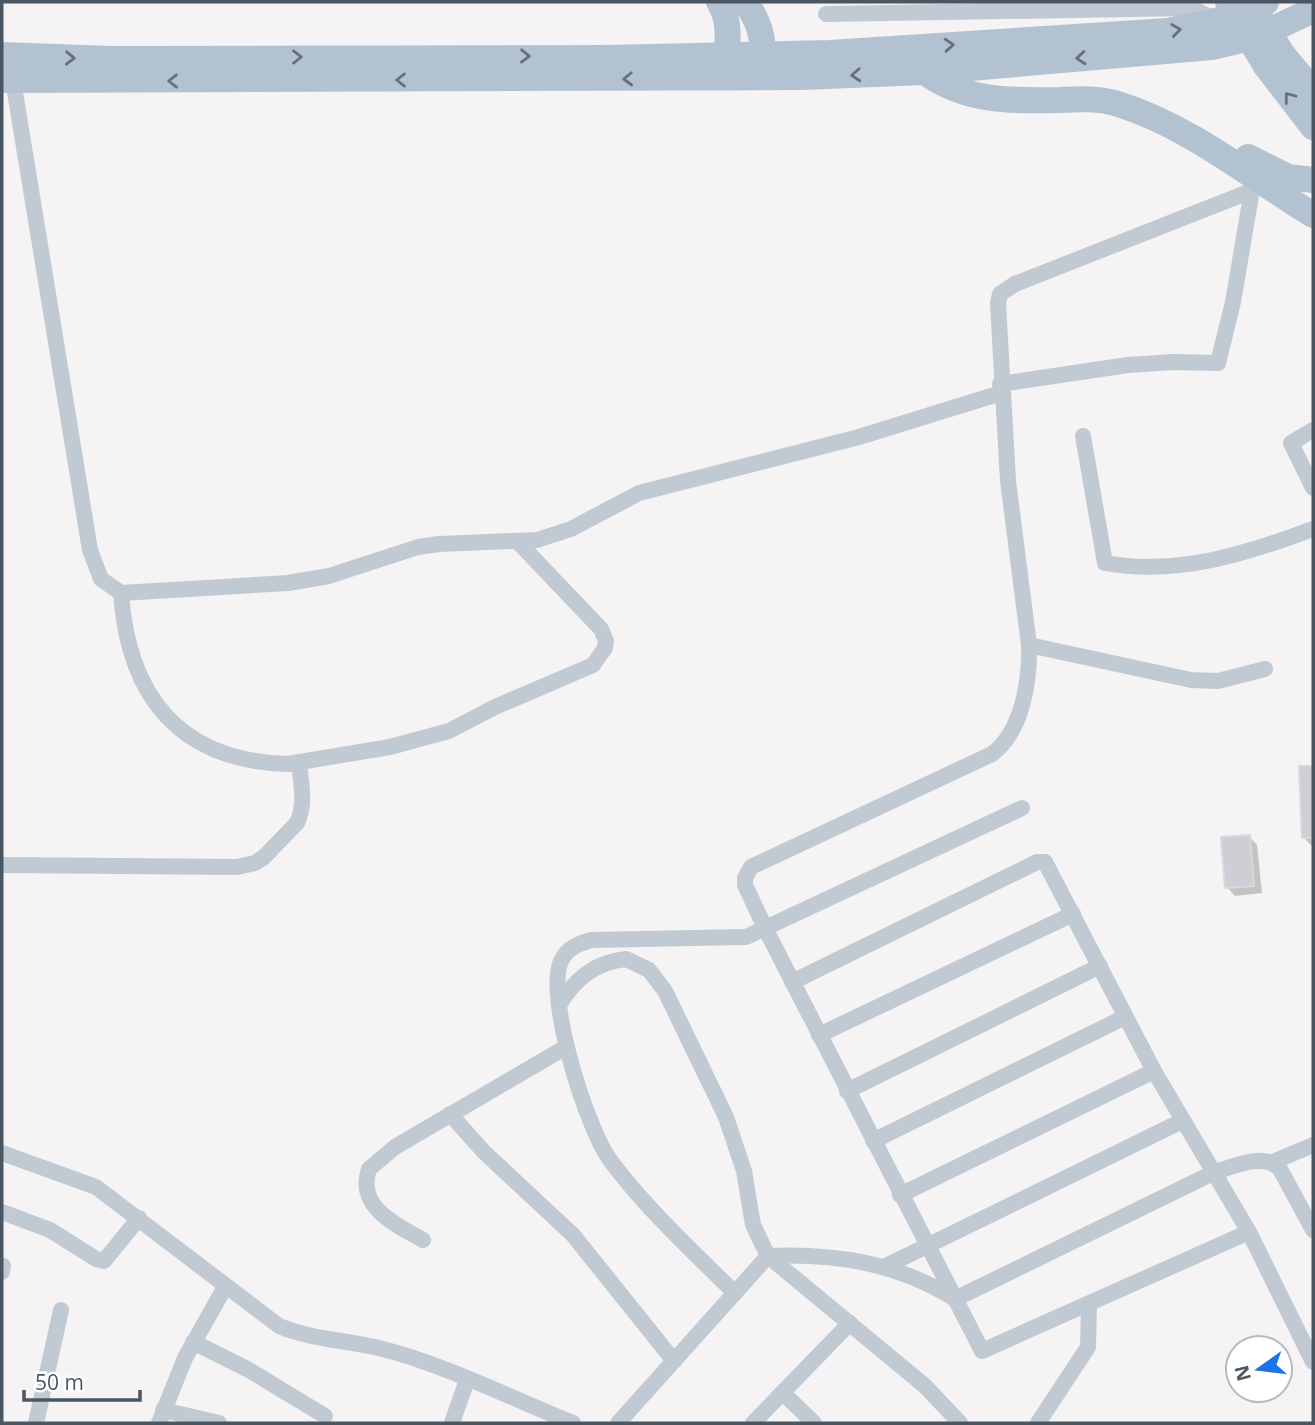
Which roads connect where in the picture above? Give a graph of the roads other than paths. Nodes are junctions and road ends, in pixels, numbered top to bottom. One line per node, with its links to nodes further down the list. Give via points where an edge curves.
1 (719, 2): 11 (main road, via 727,23)
2 (746, 2): 12 (main road, via 756,16)
3 (1250, 2): 10 (main road, bridge)
4 (1266, 2): 5 (main road)
5 (1213, 9): 7 (street); 8 (main road, one-way to 5, via 1114,37 1199,27); 10 (main road, bridge)
6 (1313, 10): 13 (main road, one-way to 13, via 1258,36 1212,47)
7 (826, 14)
8 (901, 49): 12 (main road); 13 (main road)
9 (2, 55): 11 (main road, one-way to 11)
10 (1275, 61): 15 (main road); 16 (main road, one-way to 10)
11 (725, 66): 12 (main road); 14 (main road, one-way to 14, via 611,80)
12 (763, 66): 13 (main road, one-way to 12)
13 (924, 72): 17 (main road, via 969,93 1002,101 1114,103 1156,119)
14 (7, 80): 25 (street, via 90,550 101,579)
15 (1313, 91)
16 (1313, 127)
17 (1279, 183): 18 (main road); 19 (street, via 1008,288 998,303); 19 (street, via 1233,302 1218,363 1128,365)
18 (1313, 215)
19 (1000, 388): 24 (street, via 859,437 639,493 571,529); 26 (street)
20 (1313, 430): 22 (street, via 1292,443)
21 (1083, 436): 23 (street, via 1105,563 1188,566)
22 (1313, 488)
23 (1313, 529)
24 (518, 542): 25 (street, via 418,547 329,576 288,583); 28 (street, via 601,629 605,648 593,665 441,734)
25 (121, 593): 28 (street, via 123,618 138,669 178,730 207,748 240,757 268,764)
26 (1029, 645): 27 (street, via 1191,680 1217,681); 32 (street, via 1018,713 1006,744 971,765 751,867 745,885)
27 (1265, 669)
28 (299, 763): 30 (street, via 300,817 256,863 237,867)
29 (1022, 808): 32 (street)
30 (2, 865)
31 (1073, 914): 33 (street); 34 (street, via 1050,866 1037,862); 37 (street)
32 (766, 930): 34 (street); 35 (street, via 732,939 591,940 577,944 560,963)
33 (1100, 966): 36 (street); 40 (street)
34 (792, 982): 37 (street)
35 (559, 1005): 38 (street); 55 (street, via 581,976 600,966 626,959 649,970 665,991 726,1117 744,1171 753,1225)
36 (1125, 1017): 39 (street); 43 (street)
37 (819, 1035): 40 (street)
38 (566, 1047): 41 (street); 58 (street, via 592,1125 611,1162)
39 (1154, 1070): 42 (street); 48 (street)
40 (847, 1091): 43 (street)
41 (450, 1114): 53 (street, via 376,1160 366,1178 367,1198 380,1213); 64 (street, via 573,1235)
42 (1182, 1121): 47 (street); 54 (street)
43 (873, 1141): 48 (street)
44 (1313, 1145): 46 (street)
45 (2, 1153): 50 (street, via 84,1180)
46 (1273, 1162): 47 (street, via 1261,1160); 51 (street, via 1286,1177)
47 (1215, 1172): 52 (street); 59 (street)
48 (900, 1195): 54 (street)
49 (2, 1212): 50 (street, via 50,1230 104,1261)
50 (139, 1218): 57 (street)
51 (1313, 1230)
52 (1248, 1231): 60 (street); 65 (street)
53 (424, 1240)
54 (926, 1245): 56 (street); 59 (street)
55 (768, 1256): 56 (street, via 814,1256); 58 (street); 62 (street)
56 (886, 1266): 59 (street, via 922,1279)
57 (225, 1287): 63 (street); 66 (street, via 265,1318 293,1332 383,1349)
58 (735, 1293): 64 (street)
59 (955, 1299): 60 (street, via 982,1351)
60 (1089, 1304): 78 (street, via 1088,1347)
61 (61, 1310): 70 (street)
62 (850, 1323): 67 (street); 77 (street, via 925,1386)
63 (193, 1342): 68 (street); 69 (street)
64 (674, 1361): 74 (street)
65 (1313, 1362)
66 (467, 1380): 72 (street); 73 (street)
67 (783, 1392): 75 (street); 76 (street)
68 (325, 1416)
69 (161, 1417): 71 (street)
70 (36, 1423)
71 (219, 1423)
72 (453, 1423)
73 (573, 1423)
74 (618, 1423)
75 (753, 1423)
76 (814, 1423)
77 (960, 1423)
78 (1038, 1423)

